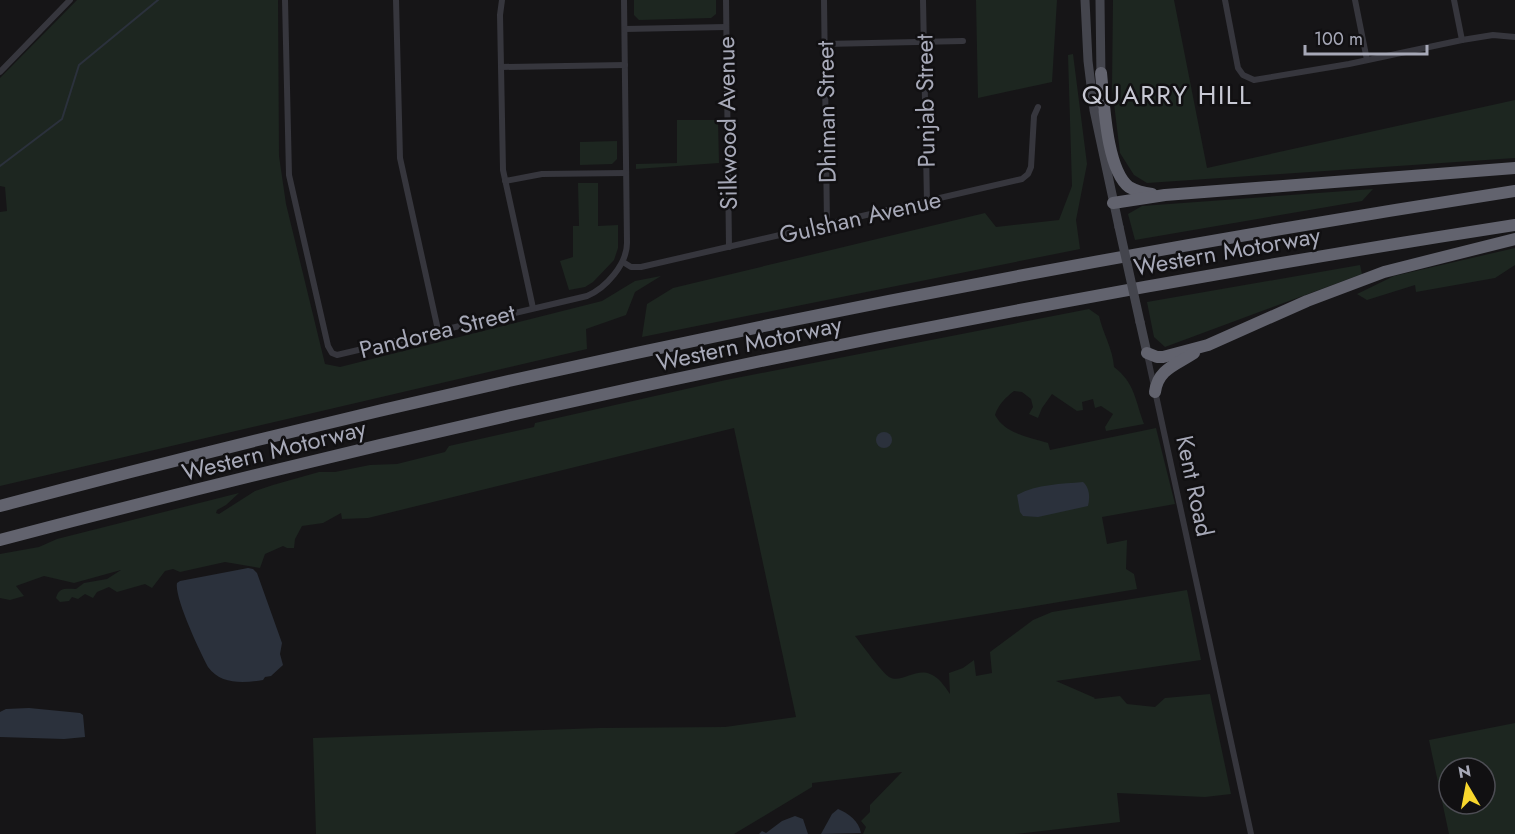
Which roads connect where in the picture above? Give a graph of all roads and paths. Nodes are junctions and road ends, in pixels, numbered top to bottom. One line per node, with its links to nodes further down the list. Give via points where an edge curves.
1 (70, 0): 24 (street)
2 (285, 0): 41 (street, Pandorea Street, via 289,175 329,350 338,355)
3 (396, 0): 41 (street, via 400,158)
4 (502, 0): 23 (street)
5 (624, 0): 15 (street)
6 (726, 0): 14 (street, Silkwood Avenue)
7 (824, 0): 20 (street, Dhiman Street)
8 (923, 0): 19 (street, Punjab Street)
9 (1085, 0): 27 (main road, Kent Road, via 1090,86)
10 (1100, 0): 25 (main road, Kent Road)
11 (1225, 0): 21 (street, via 1238,68 1250,79)
12 (1355, 0): 21 (street)
13 (1454, 0): 17 (street)
14 (726, 27): 15 (street); 38 (street, Silkwood Avenue)
15 (625, 29): 22 (street)
16 (1515, 37): 17 (street, via 1493,35)
17 (1461, 40): 21 (street)
18 (963, 41): 19 (street)
19 (924, 42): 20 (street); 33 (street, Punjab Street)
20 (825, 44): 35 (street, Dhiman Street)
21 (1367, 60)
22 (625, 65): 23 (street); 29 (street)
23 (501, 67): 30 (street)
24 (0, 72)
25 (1101, 73): 27 (main road, Kent Road); 32 (highway, via 1110,149 1120,174 1136,190)
26 (1038, 106): 33 (street, Gulshan Avenue, via 1031,168 1026,176)
27 (1102, 146): 34 (main road, Kent Road)
28 (1515, 168): 32 (highway)
29 (626, 173): 30 (street, via 542,174); 39 (street, via 627,246)
30 (505, 181): 40 (street)
31 (1515, 191): 45 (highway, Western Motorway, via 1138,255 750,330 424,402)
32 (1165, 195): 34 (highway)
33 (927, 201): 35 (street, Gulshan Avenue)
34 (1113, 202): 43 (main road, Kent Road, bridge)
35 (827, 224): 38 (street, Gulshan Avenue)
36 (1515, 225): 46 (highway, Western Motorway, via 1079,298 782,357 332,457)
37 (1515, 240): 42 (highway, via 1384,272)
38 (729, 247): 39 (street, Gulshan Avenue, via 641,267)
39 (623, 262): 40 (street, Pandorea Street, via 591,294)
40 (532, 308): 41 (street, Pandorea Street)
41 (438, 330)
42 (1208, 345): 43 (highway, via 1163,357); 44 (highway, via 1162,374)
43 (1147, 353): 44 (street, Kent Road)
44 (1155, 392): 47 (street, Kent Road)
45 (0, 506)
46 (0, 540)
47 (1251, 834)

